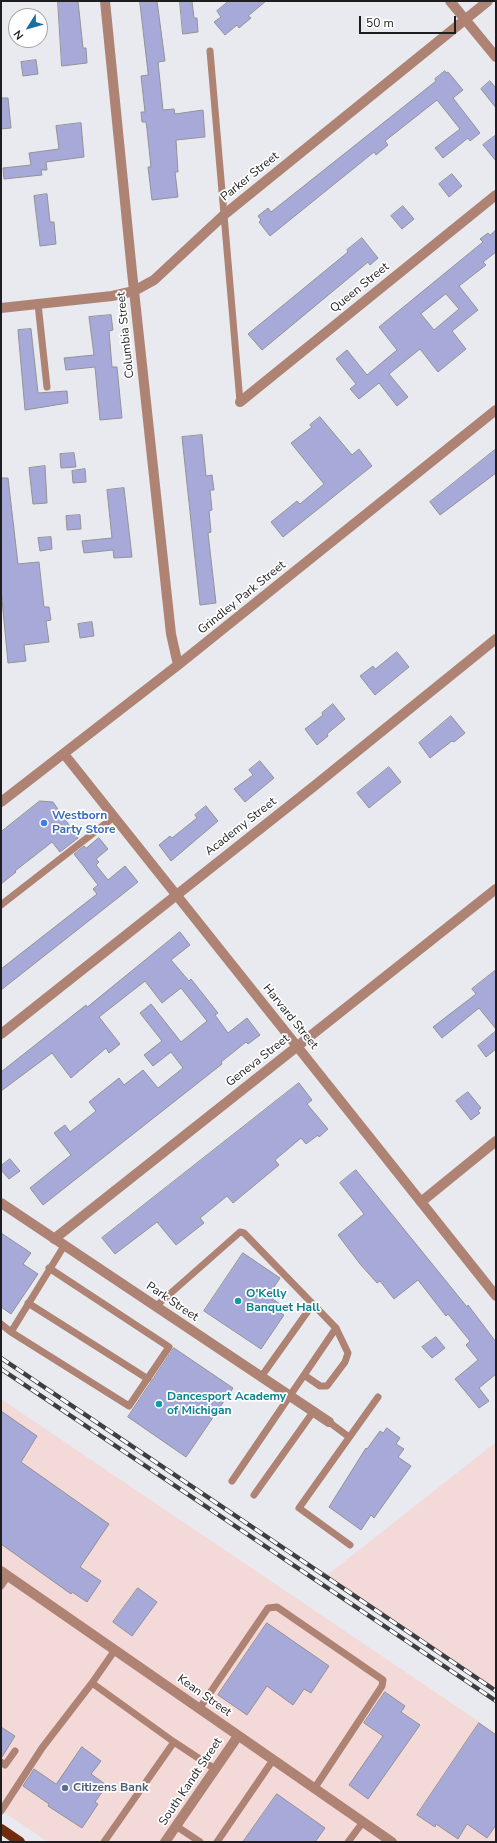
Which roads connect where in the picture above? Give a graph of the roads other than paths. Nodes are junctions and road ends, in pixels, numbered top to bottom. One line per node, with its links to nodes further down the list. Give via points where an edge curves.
1 (105, 1): 9 (street, Columbia Street)
2 (450, 1): 4 (street)
3 (488, 1): 4 (street, Parker Street)
4 (466, 20): 6 (street); 8 (street, Parker Street)
5 (210, 52): 8 (lane)
6 (496, 57)
7 (496, 196): 13 (street, Queen Street)
8 (225, 214): 9 (street, Parker Street, via 154,280); 13 (lane)
9 (134, 291): 10 (street, Parker Street, via 112,296); 16 (street, Columbia Street, via 171,634)
10 (38, 304): 11 (street, Parker Street); 12 (lane)
11 (1, 308)
12 (47, 387)
13 (240, 402)
14 (496, 410): 16 (street, Grindley Park Street)
15 (496, 639): 21 (street, Academy Street)
16 (178, 666): 17 (street, Grindley Park Street)
17 (64, 754): 18 (street, Grindley Park Street); 19 (street, Harvard Street)
18 (1, 802)
19 (114, 818): 21 (street, Harvard Street); 22 (lane)
20 (496, 889): 24 (street, Geneva Street)
21 (176, 895): 23 (street, Academy Street); 24 (street, Harvard Street)
22 (1, 905)
23 (1, 1034)
24 (297, 1047): 26 (street, Harvard Street); 28 (street, Geneva Street)
25 (496, 1142): 26 (street)
26 (421, 1202): 31 (street, Harvard Street)
27 (1, 1203): 28 (street, Park Street)
28 (54, 1239): 29 (street, Park Street)
29 (64, 1246): 30 (lane); 34 (street, Park Street)
30 (49, 1268): 32 (lane); 40 (lane, via 169,1347)
31 (496, 1296)
32 (28, 1303): 37 (lane); 40 (lane)
33 (313, 1304): 34 (lane, via 244,1233 240,1232); 36 (lane); 39 (lane)
34 (156, 1306): 39 (street, Park Street)
35 (1, 1324): 37 (lane)
36 (336, 1328): 38 (lane); 38 (lane, via 348,1353 345,1362 327,1386 320,1386)
37 (11, 1332): 40 (lane, via 129,1406)
38 (304, 1375): 41 (lane)
39 (261, 1377): 41 (street, Park Street)
40 (148, 1379)
41 (290, 1396): 43 (street, Park Street); 46 (lane)
42 (378, 1397): 45 (lane)
43 (313, 1412): 44 (street, Park Street); 47 (lane)
44 (329, 1422): 45 (lane)
45 (349, 1437): 48 (lane, via 299,1508)
46 (232, 1482)
47 (254, 1495)
48 (350, 1545)
49 (5, 1573): 50 (lane); 51 (street, Kean Street)
50 (1, 1586)
51 (115, 1650): 52 (lane); 53 (street, Kean Street)
52 (92, 1683): 55 (lane); 61 (lane, via 42,1748)
53 (199, 1709): 54 (street, Kean Street); 60 (lane, via 268,1608 277,1606 383,1680 382,1686)
54 (238, 1736): 57 (street, Kean Street); 59 (street, South Kandt Street)
55 (174, 1742): 59 (lane); 66 (lane)
56 (15, 1751): 58 (lane, via 5,1765)
57 (273, 1760): 60 (street, Kean Street); 69 (lane)
58 (1, 1762)
59 (215, 1769): 63 (street, South Kandt Street)
60 (314, 1789): 62 (street, Kean Street)
61 (1, 1811)
62 (363, 1822): 70 (lane); 71 (street, Kean Street)
63 (176, 1826): 67 (street, South Kandt Street); 68 (lane)
64 (1, 1829): 65 (main road)
65 (20, 1842)
66 (104, 1842)
67 (165, 1842)
68 (200, 1842)
69 (217, 1842)
70 (348, 1842)
71 (392, 1842)

